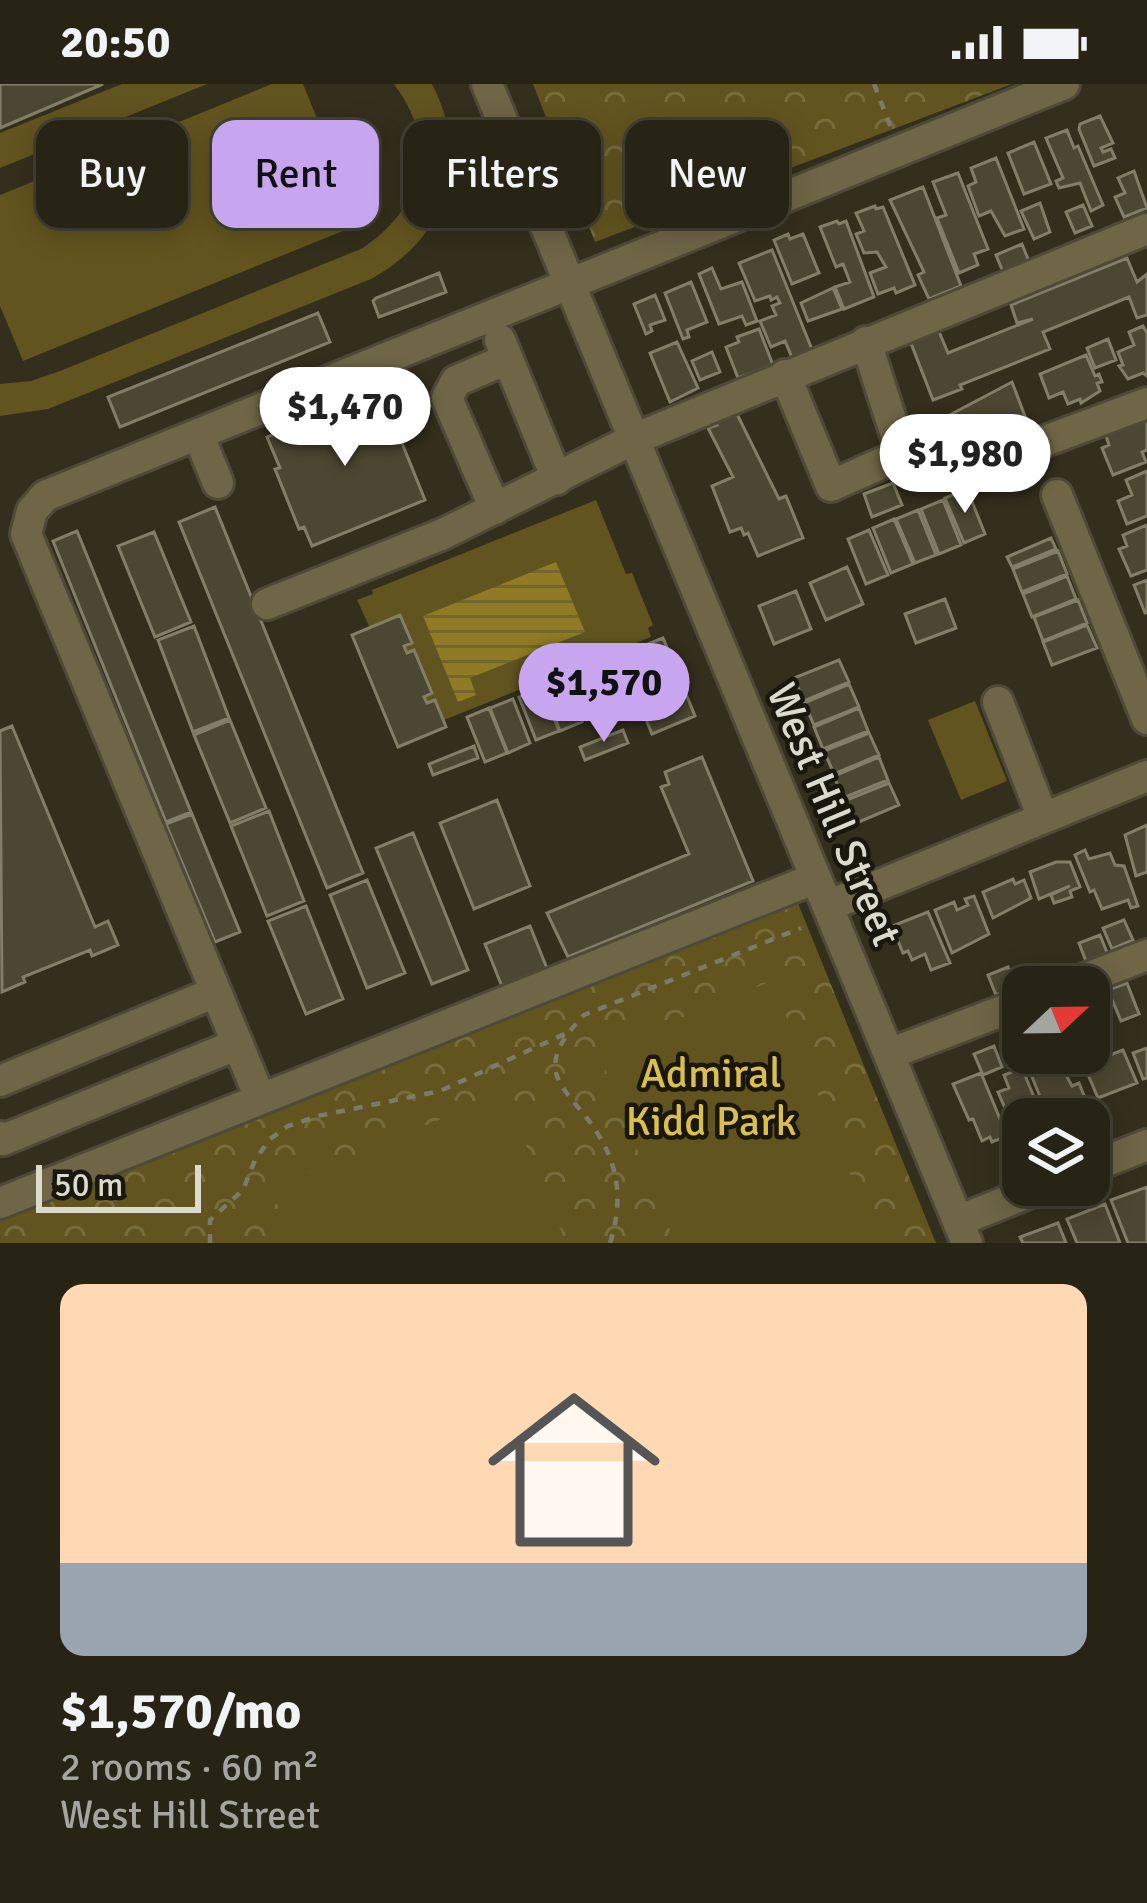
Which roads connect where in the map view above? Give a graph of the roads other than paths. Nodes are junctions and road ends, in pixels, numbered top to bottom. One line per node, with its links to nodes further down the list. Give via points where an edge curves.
1 (487, 84): 4 (street, West Hill Street)
2 (1064, 84): 4 (street)
3 (1147, 229): 6 (street)
4 (570, 284): 5 (street); 11 (street, West Hill Street)
5 (490, 316): 7 (street); 10 (street)
6 (866, 342): 8 (street); 8 (street, via 902,454 831,487)
7 (507, 358): 13 (street); 16 (street, via 455,382 447,398)
8 (785, 376): 11 (street)
9 (1147, 403): 12 (street)
10 (198, 434): 14 (street); 17 (street, via 45,496)
11 (634, 439): 13 (street); 23 (street, West Hill Street)
12 (962, 472)
13 (556, 479): 16 (street)
14 (218, 483)
15 (1057, 495): 20 (street)
16 (495, 509): 18 (street)
17 (15, 547): 26 (street)
18 (267, 604)
19 (998, 702): 22 (street)
20 (1147, 719)
21 (1147, 776): 22 (street)
22 (1043, 818): 23 (street)
23 (822, 892): 29 (street, West Hill Street); 31 (street)
24 (1147, 955): 25 (street)
25 (1110, 969)
26 (216, 992): 28 (street); 30 (street)
27 (1002, 1011): 29 (street)
28 (238, 1044): 31 (street); 32 (street)
29 (890, 1054): 37 (street, West Hill Street)
30 (0, 1081)
31 (260, 1098): 35 (street)
32 (0, 1137)
33 (1147, 1145): 34 (street)
34 (1110, 1160)
35 (0, 1203)
36 (1010, 1206): 37 (street)
37 (963, 1232)

